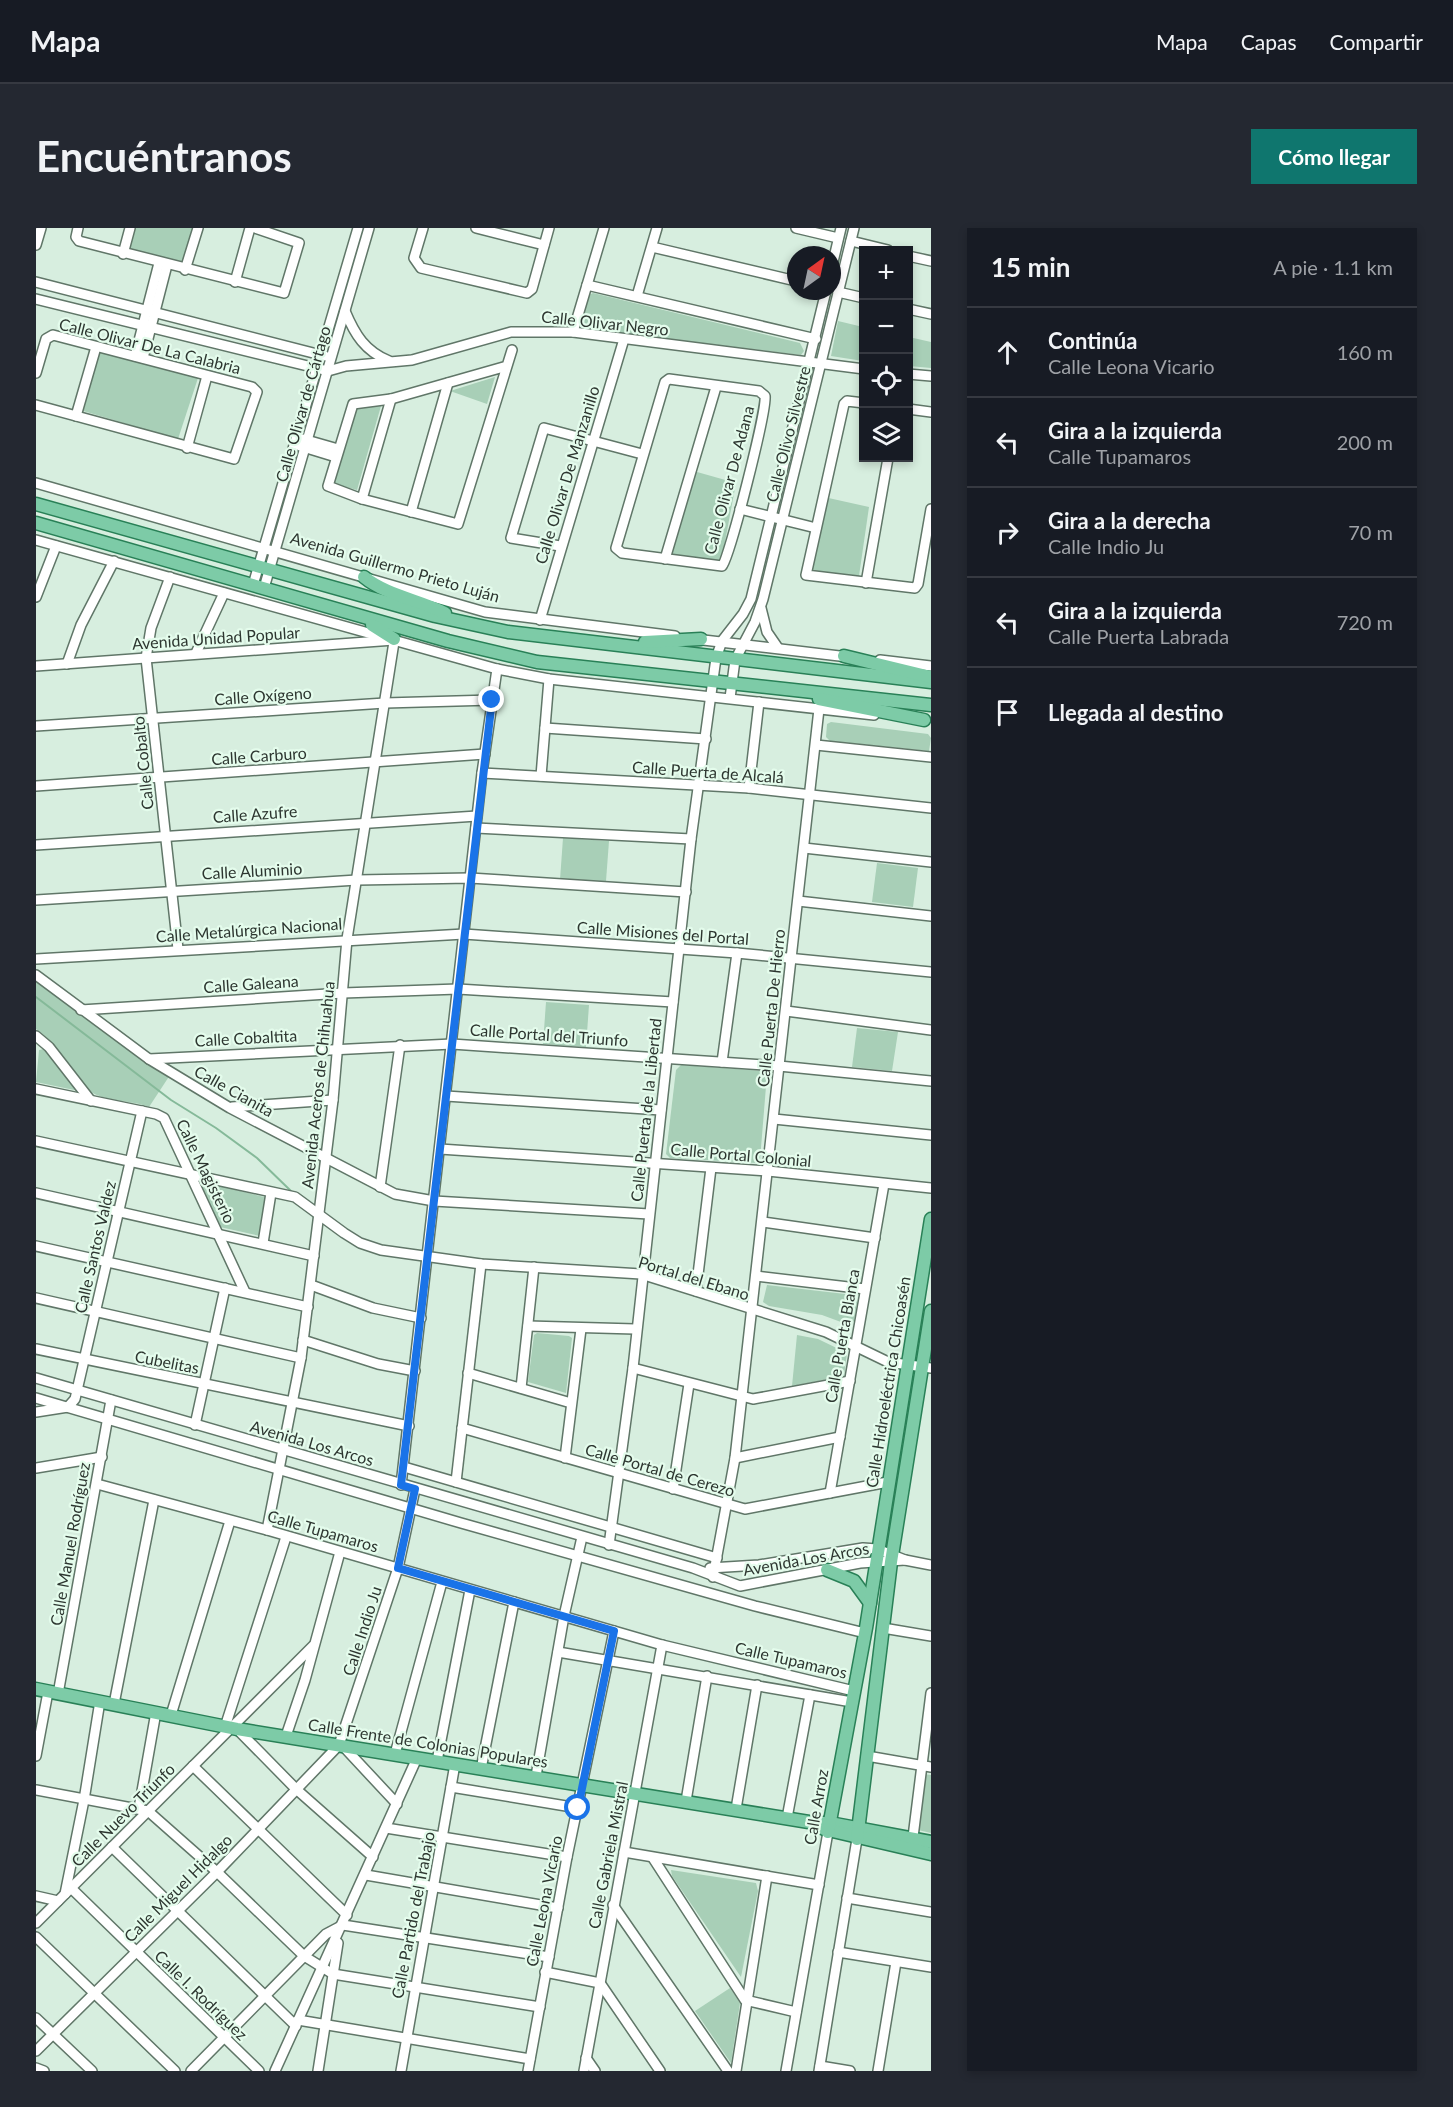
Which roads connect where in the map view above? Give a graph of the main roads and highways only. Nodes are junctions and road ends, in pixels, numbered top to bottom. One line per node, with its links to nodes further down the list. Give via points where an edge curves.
1 (36, 504): 5 (main road, Avenida Guillermo Prieto Luján)
2 (36, 523): 4 (main road)
3 (364, 577): 5 (main road)
4 (339, 609): 7 (main road, via 384,630); 12 (main road, via 537,662)
5 (462, 622): 8 (main road, Avenida Guillermo Prieto Luján)
6 (701, 639): 8 (main road, via 651,643)
7 (394, 640)
8 (570, 641): 11 (main road, Avenida Guillermo Prieto Luján)
9 (844, 656): 10 (main road)
10 (931, 677)
11 (931, 682)
12 (801, 692): 13 (main road); 14 (main road, via 828,702)
13 (931, 705)
14 (927, 721)
15 (931, 1219): 18 (main road, Calle Hidroeléctrica Chicoasén)
16 (931, 1311): 17 (main road, Calle Hidroeléctrica Chicoasén)
17 (926, 1368): 23 (main road, Calle Hidroeléctrica Chicoasén, via 892,1558)
18 (876, 1555): 20 (main road, Calle Arroz)
19 (827, 1570): 20 (main road, via 854,1581)
20 (870, 1603): 22 (main road, Calle Arroz)
21 (48, 1692): 22 (main road, Calle Frente de Colonias Populares, via 231,1728 736,1809)
22 (829, 1828): 23 (main road, Calle Frente de Colonias Populares)
23 (858, 1834): 25 (main road, Calle Frente de Colonias Populares)
24 (931, 1842): 25 (main road)
25 (912, 1844): 26 (main road)
26 (931, 1854)

